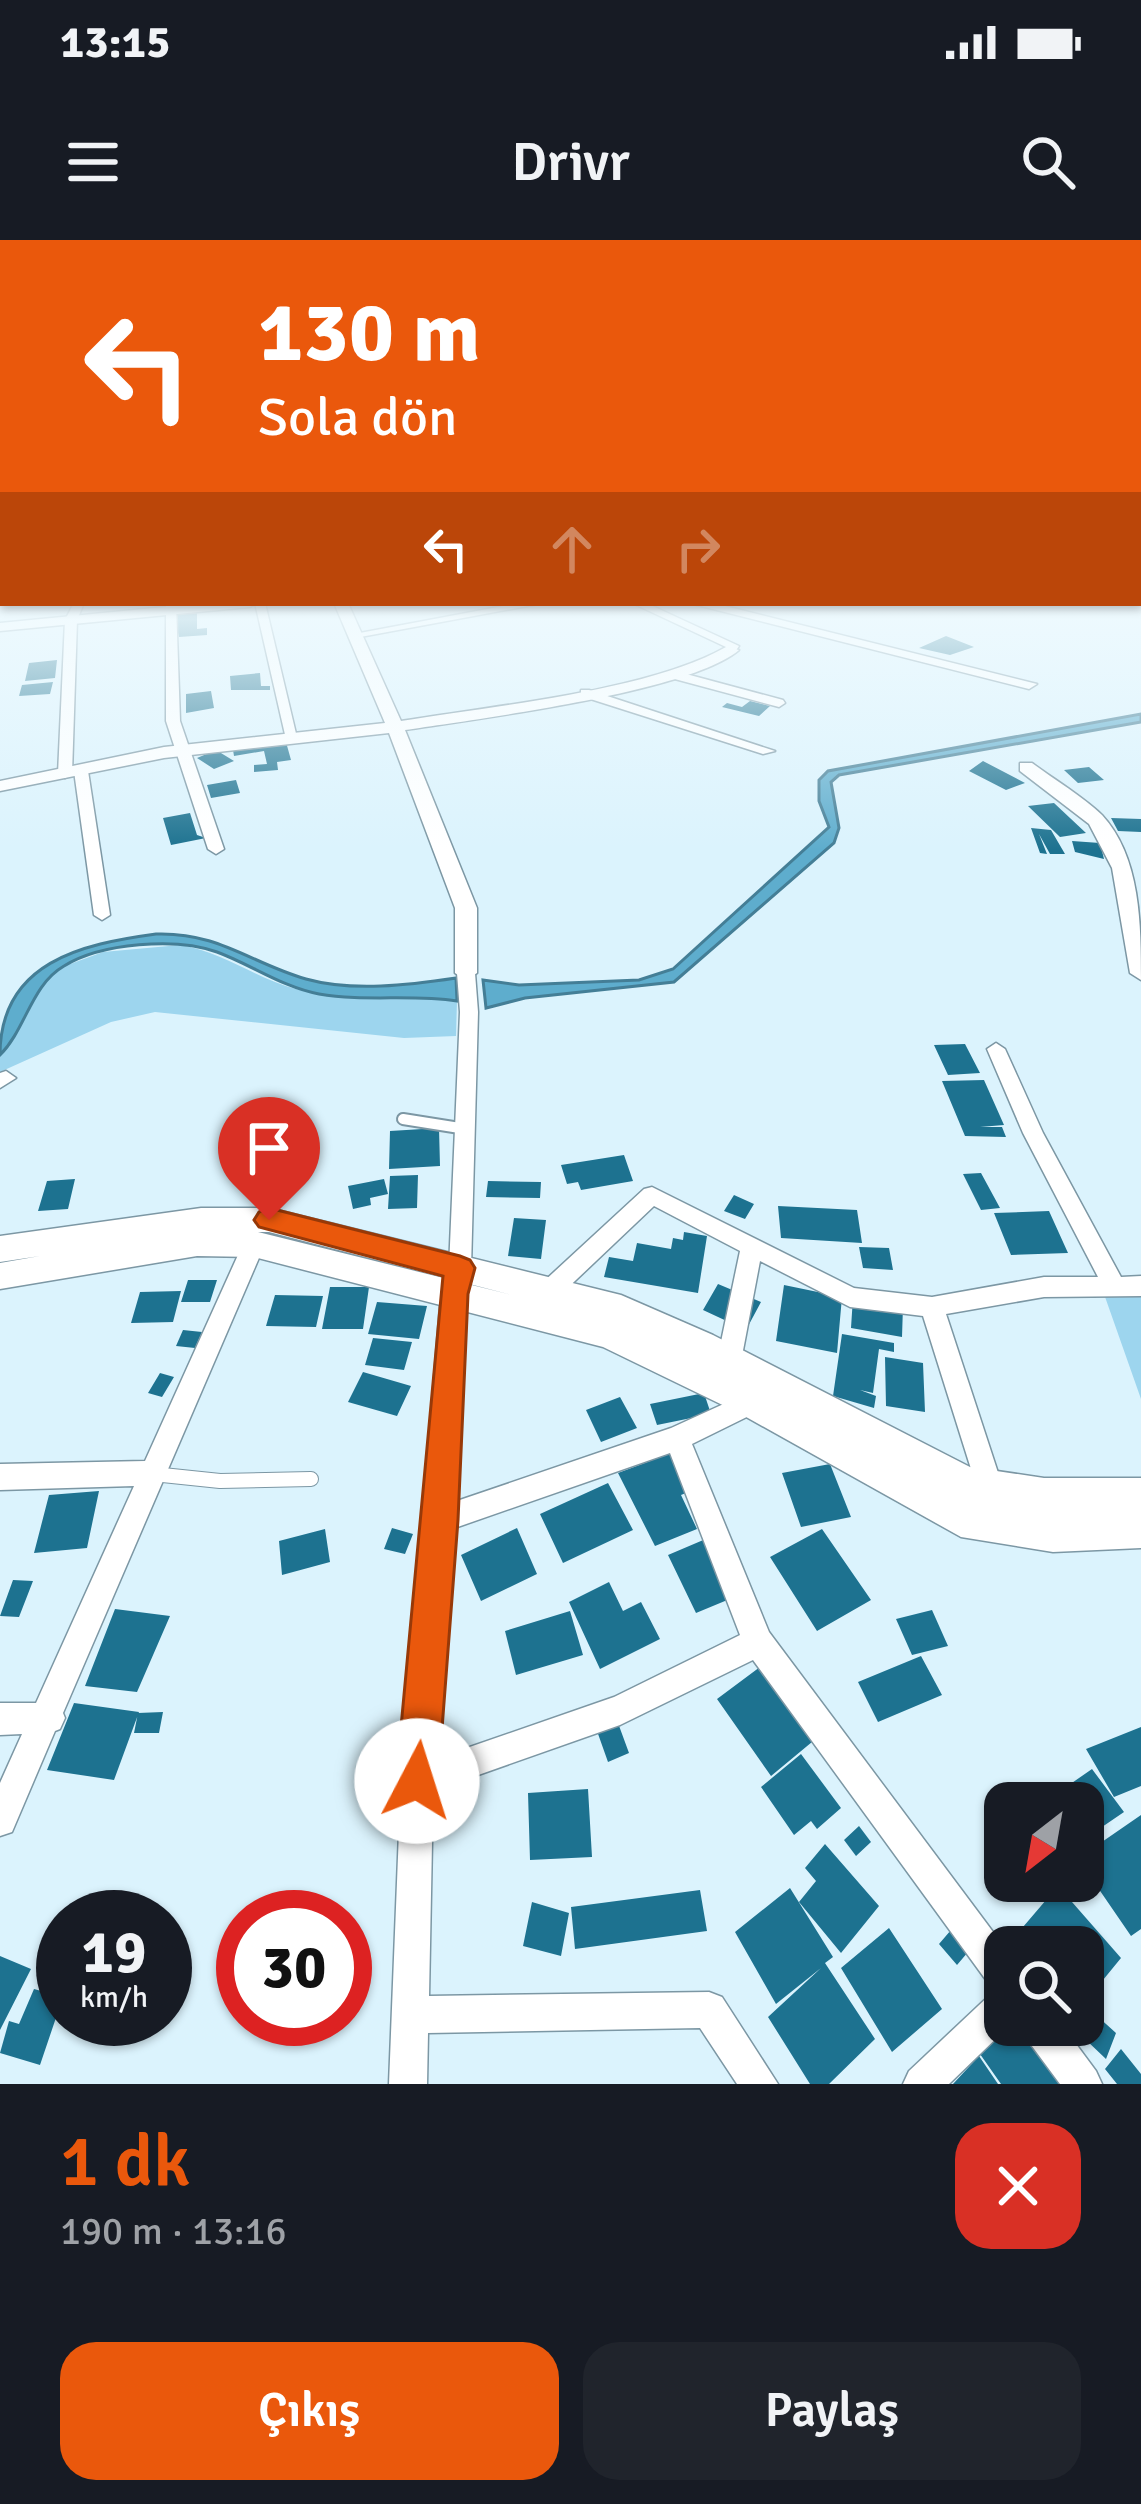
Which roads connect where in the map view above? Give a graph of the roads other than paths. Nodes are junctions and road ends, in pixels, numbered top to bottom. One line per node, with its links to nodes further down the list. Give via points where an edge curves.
1 (72, 678): 16 (street)
2 (171, 678): 13 (street)
3 (278, 678): 12 (street)
4 (374, 678): 11 (street)
5 (660, 678): 9 (street)
6 (686, 678): 10 (street)
7 (1001, 678): 8 (street)
8 (1029, 685)
9 (585, 693): 11 (street); 14 (street)
10 (779, 703)
11 (395, 727): 12 (street); 20 (street, via 466,908)
12 (293, 739): 13 (street)
13 (183, 750): 16 (street); 18 (street)
14 (768, 751)
15 (1026, 767): 21 (street, via 1097,821 1122,868)
16 (73, 772): 17 (street); 19 (street)
17 (0, 786)
18 (216, 849)
19 (102, 915)
20 (466, 973): 24 (street)
21 (1141, 973)
22 (996, 1049): 30 (street)
23 (403, 1118): 24 (lane)
24 (466, 1130): 29 (street)
25 (254, 1244): 28 (main road, via 197,1243); 29 (main road); 37 (street)
26 (0, 1250): 29 (main road, via 201,1220 269,1220)
27 (752, 1250): 32 (street, via 652,1195); 33 (street, via 850,1298); 34 (street)
28 (0, 1276)
29 (457, 1281): 32 (main road); 35 (main road, via 610,1334); 42 (street)
30 (1114, 1286): 31 (street); 33 (street, via 1044,1287)
31 (1141, 1286)
32 (549, 1291): 34 (main road, via 621,1309)
33 (932, 1307): 40 (street)
34 (729, 1361): 40 (main road, via 965,1485)
35 (752, 1402): 36 (street); 43 (main road, via 962,1518 1053,1532)
36 (676, 1438): 42 (street); 44 (street)
37 (150, 1473): 38 (street); 39 (lane); 45 (street)
38 (0, 1478)
39 (311, 1479)
40 (990, 1489): 41 (main road)
41 (1141, 1496)
42 (440, 1520): 47 (street)
43 (1141, 1528)
44 (758, 1642): 47 (street, via 620,1710); 49 (street)
45 (49, 1718): 46 (street); 48 (street)
46 (0, 1719)
47 (417, 1781): 50 (street)
48 (0, 1820)
49 (984, 1949)
50 (410, 2015): 53 (street); 54 (street, via 709,2010)
51 (984, 2025): 55 (street)
52 (1055, 2046): 56 (street)
53 (408, 2084)
54 (759, 2084)
55 (922, 2084)
56 (1083, 2084)

